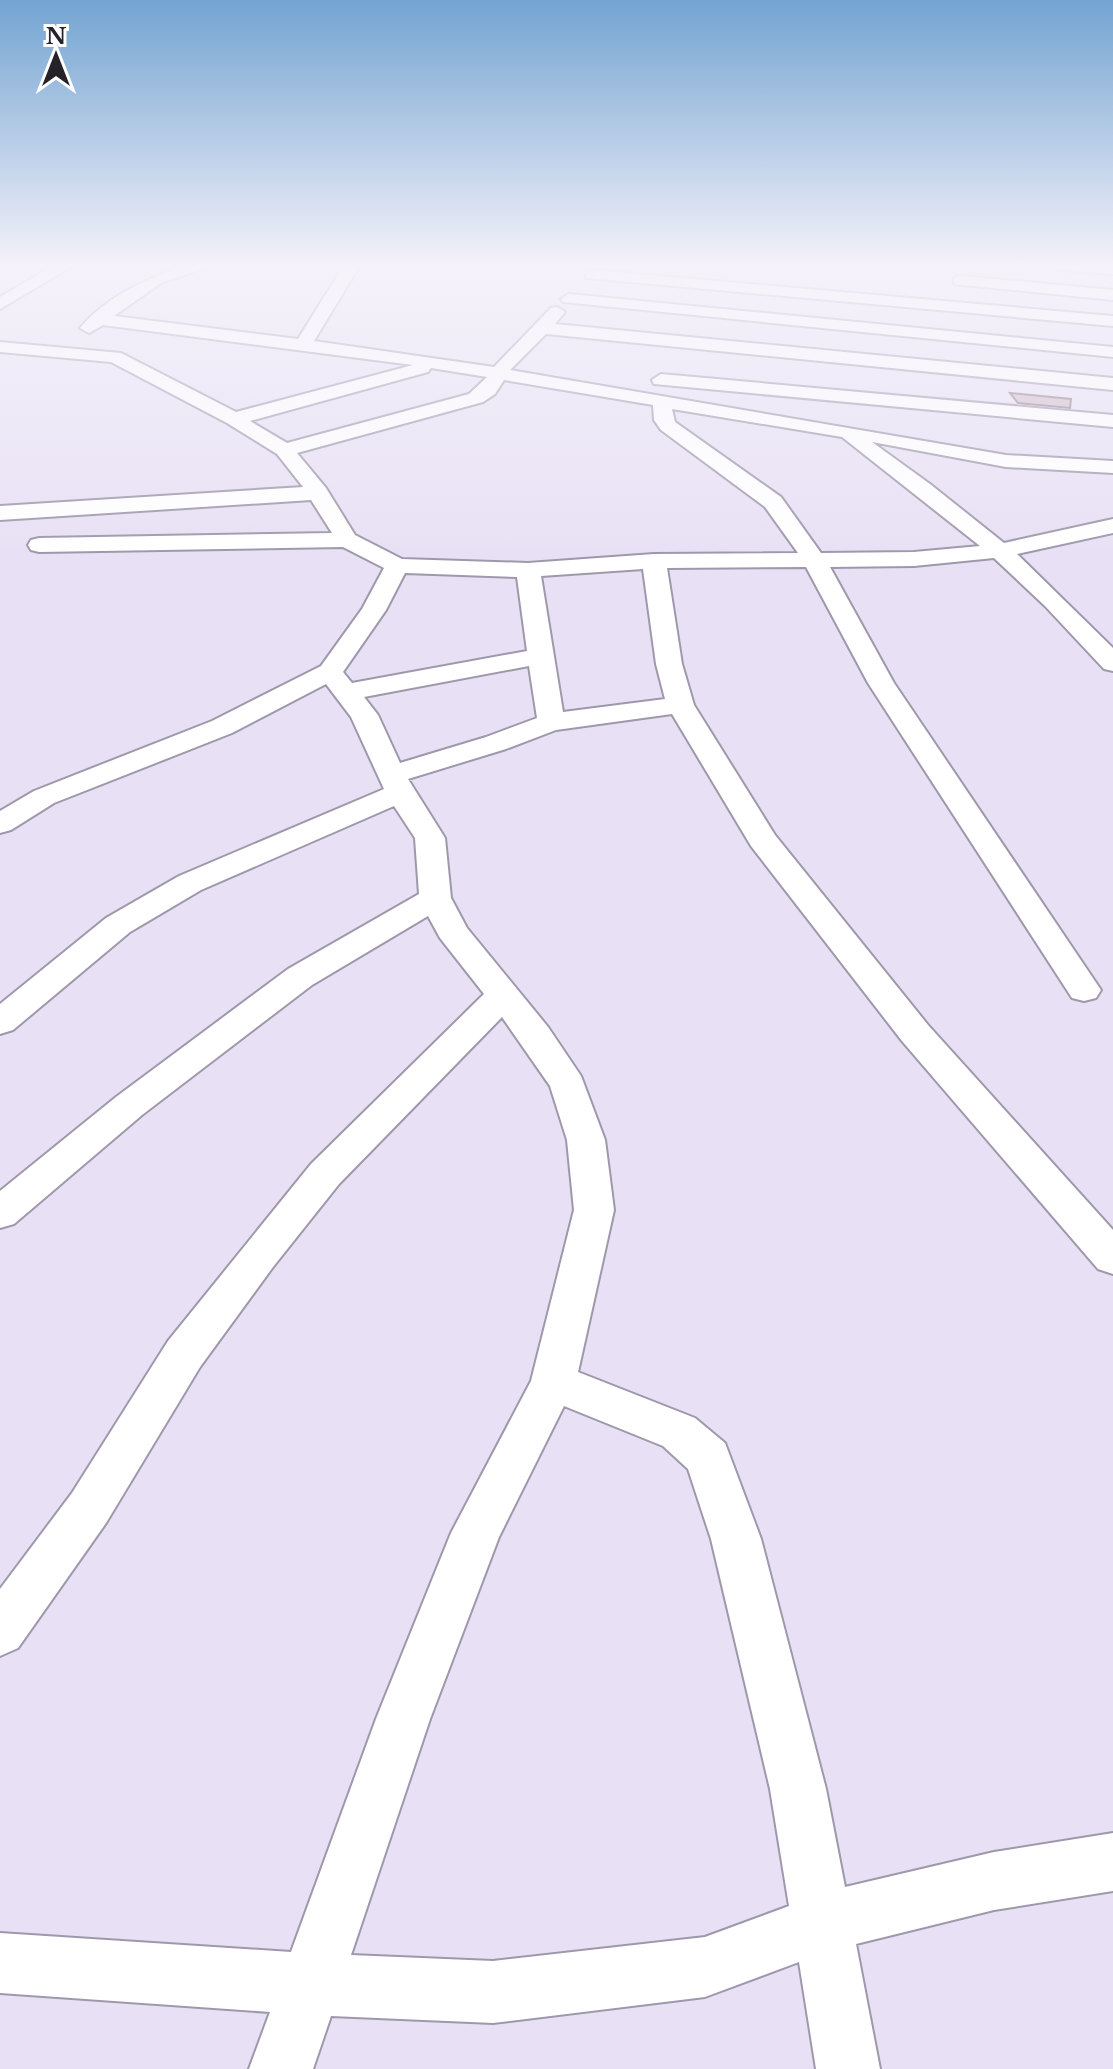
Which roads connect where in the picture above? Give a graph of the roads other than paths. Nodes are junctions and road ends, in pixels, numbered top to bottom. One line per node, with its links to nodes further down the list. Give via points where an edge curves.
1 (124, 362): 11 (street)
2 (416, 362): 6 (street)
3 (509, 362): 8 (street)
4 (882, 362): 7 (street)
5 (929, 362): 7 (street)
6 (435, 364): 8 (street); 11 (street)
7 (927, 366): 9 (street); 13 (street)
8 (501, 370): 10 (street); 13 (street); 15 (street, via 476,398)
9 (1113, 384)
10 (662, 402): 14 (street); 23 (street, via 668,426 773,502)
11 (234, 419): 15 (street)
12 (1113, 421): 13 (street)
13 (907, 422): 14 (street); 16 (street, via 1006,461)
14 (844, 433): 22 (street, via 907,475)
15 (284, 450): 17 (street)
16 (1113, 467)
17 (318, 493): 18 (street); 20 (street)
18 (0, 513)
19 (1113, 526): 22 (street)
20 (347, 540): 21 (street); 25 (street)
21 (39, 545)
22 (998, 551): 23 (street, via 914,559); 28 (street)
23 (814, 559): 24 (street); 35 (street, via 881,683)
24 (654, 561): 26 (street); 30 (street)
25 (397, 566): 26 (street); 29 (street)
26 (528, 570): 27 (street)
27 (541, 656): 29 (street); 31 (street)
28 (1110, 656)
29 (338, 682): 32 (street, via 364,715); 33 (street, via 44,797)
30 (680, 705): 31 (street); 39 (street, via 762,839 915,1033)
31 (551, 722): 32 (street)
32 (396, 783): 34 (street, via 430,838); 37 (street, via 190,883 118,925)
33 (0, 824)
34 (435, 898): 36 (street, via 452,931); 38 (street, via 300,977 129,1106)
35 (1084, 990)
36 (503, 995): 40 (street, via 568,1085 586,1140 594,1210); 41 (street, via 325,1174 258,1256 184,1354 89,1508)
37 (0, 1022)
38 (0, 1213)
39 (1113, 1258)
40 (553, 1382): 43 (street, via 679,1432 708,1457 744,1568 798,1789); 45 (street, via 476,1533)
41 (0, 1631)
42 (1113, 1862): 43 (street, via 994,1881)
43 (824, 1923): 45 (street, via 705,1967 659,1973 493,1992); 47 (street)
44 (0, 1963): 45 (street)
45 (309, 1984): 46 (street)
46 (281, 2069)
47 (848, 2069)

